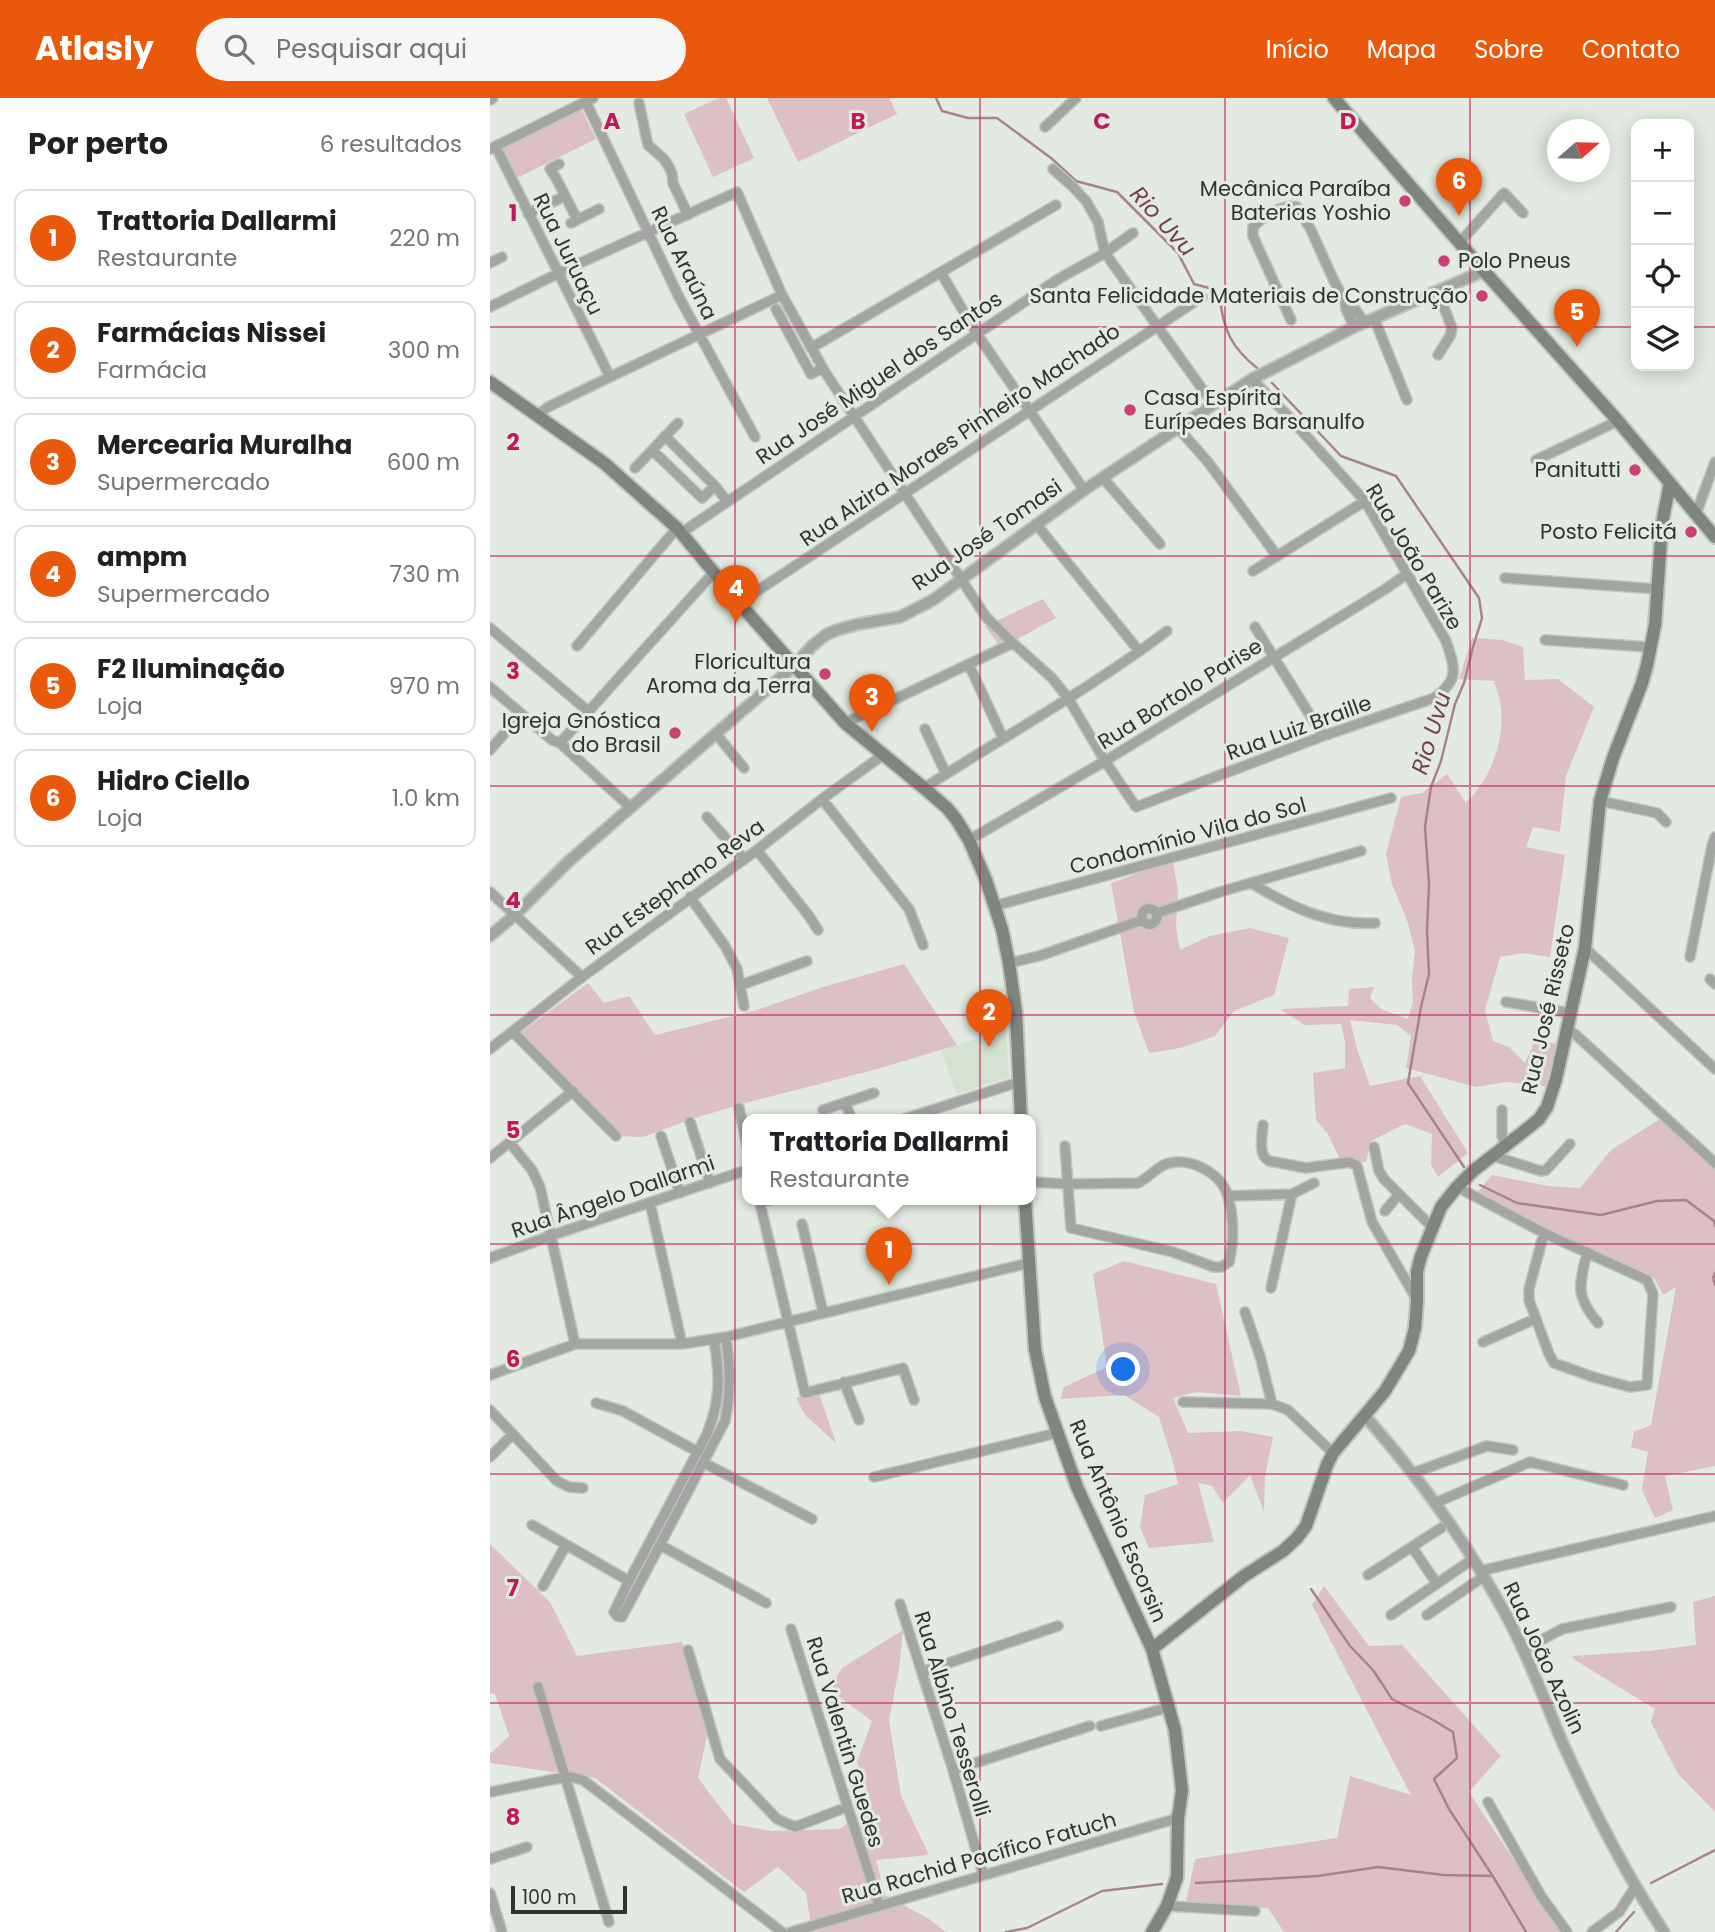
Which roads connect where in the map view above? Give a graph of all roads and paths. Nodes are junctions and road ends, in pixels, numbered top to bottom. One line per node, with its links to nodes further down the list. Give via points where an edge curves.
1 (1076, 98): 5 (street)
2 (1334, 98): 17 (main road)
3 (589, 100): 6 (street); 15 (street, Rua Araúna)
4 (639, 103): 14 (street, via 648,145 664,159)
5 (1045, 127)
6 (493, 148): 13 (street, Rua Juruaçu)
7 (559, 164): 9 (street, via 550,169)
8 (1053, 169): 18 (street, via 1086,201 1098,222)
9 (565, 196): 11 (street, via 574,221); 13 (street)
10 (1056, 205): 23 (street)
11 (598, 209)
12 (1523, 213): 17 (street, via 1504,193)
13 (528, 214): 22 (street, Rua Juruaçu)
14 (688, 215): 15 (street); 25 (street, via 737,192)
15 (649, 232): 22 (street); 32 (street, Rua Araúna)
16 (1133, 233): 18 (street, Rua José Miguel dos Santos)
17 (1460, 242): 21 (main road)
18 (1105, 253): 31 (street); 33 (street, Rua José Miguel dos Santos)
19 (502, 257): 20 (street)
20 (490, 263)
21 (1484, 271): 24 (street, Rua José Tomasi); 45 (main road)
22 (558, 273): 27 (street); 37 (street, Rua Juruaçu)
23 (941, 273): 33 (street); 34 (street)
24 (1438, 292): 30 (street, Rua José Tomasi); 35 (street, via 1452,328)
25 (782, 295): 32 (street); 34 (street)
26 (1202, 297): 31 (street, Rua Alzira Moraes Pinheiro Machado)
27 (490, 307)
28 (776, 309): 36 (street, via 811,374)
29 (1291, 320): 30 (street, via 1253,236 1253,227 1264,216 1289,206 1297,207 1345,300)
30 (1364, 323): 38 (street, Rua José Tomasi); 40 (street)
31 (1157, 325): 41 (street); 42 (street, Rua Alzira Moraes Pinheiro Machado)
32 (700, 334): 37 (street); 49 (street, Rua Araúna)
33 (978, 334): 42 (street); 44 (street, Rua José Miguel dos Santos)
34 (811, 348): 36 (street)
35 (1438, 355)
36 (823, 368): 44 (street)
37 (610, 377): 43 (street)
38 (1252, 379): 41 (street, Rua José Tomasi); 60 (street, Rua João Parize)
39 (490, 382): 43 (main road)
40 (1407, 400)
41 (1213, 404): 47 (street, Rua José Tomasi)
42 (1030, 409): 57 (street); 58 (street, Rua Alzira Moraes Pinheiro Machado)
43 (536, 416): 63 (main road, via 604,463)
44 (854, 416): 58 (street); 59 (street, Rua José Miguel dos Santos)
45 (1618, 421): 51 (street); 55 (main road)
46 (678, 423): 48 (street)
47 (1178, 428): 54 (street, Rua José Tomasi); 66 (street)
48 (665, 436): 50 (street); 56 (street)
49 (755, 438)
50 (652, 450): 53 (street); 56 (street, via 702,498)
51 (1536, 460)
52 (1715, 462): 61 (street)
53 (635, 468)
54 (1103, 478): 57 (street, Rua José Tomasi); 65 (street)
55 (1670, 483): 61 (main road); 72 (main road, Rua José Risseto)
56 (715, 486): 59 (street)
57 (1084, 490): 62 (street, Rua José Tomasi)
58 (906, 493): 71 (street); 73 (street, Rua Alzira Moraes Pinheiro Machado)
59 (727, 501): 63 (street, Rua José Miguel dos Santos)
60 (1365, 501): 66 (street); 69 (street, Rua João Parize)
61 (1696, 514): 64 (main road)
62 (1036, 524): 71 (street, Rua José Tomasi); 81 (street)
63 (679, 531): 68 (main road); 79 (street, Rua José Miguel dos Santos)
64 (1715, 537)
65 (1160, 544)
66 (1277, 556): 67 (street)
67 (1253, 571)
68 (714, 572): 73 (main road); 88 (street)
69 (1407, 574): 82 (street, Rua Bortolo Parise); 83 (street, Rua João Parize, via 1446,641)
70 (1505, 578): 72 (street)
71 (961, 579): 78 (street, via 986,617); 85 (street, Rua José Tomasi, via 900,617 827,634)
72 (1658, 589): 80 (main road, Rua José Risseto)
73 (739, 603): 85 (main road)
74 (1255, 627): 82 (street)
75 (490, 628): 88 (street)
76 (1167, 631): 81 (street)
77 (1545, 640): 80 (street)
78 (1013, 643): 84 (street); 87 (street)
79 (577, 646)
80 (1650, 647): 104 (main road, Rua José Risseto, via 1642,683)
81 (1139, 652): 87 (street)
82 (1273, 657): 93 (street); 98 (street, Rua Bortolo Parise)
83 (1454, 664): 93 (street, Rua Luiz Braille, via 1448,689 1434,698)
84 (968, 665): 90 (street); 94 (street)
85 (794, 666): 90 (main road); 92 (street, Rua José Tomasi)
86 (490, 687): 89 (street)
87 (1068, 698): 94 (street); 98 (street)
88 (588, 711): 95 (street)
89 (521, 714): 95 (street); 96 (street)
90 (845, 723): 97 (main road)
91 (925, 729): 100 (street)
92 (716, 734): 99 (street); 105 (street, Rua José Tomasi)
93 (1323, 736): 98 (street, Rua Luiz Braille, via 1136,807)
94 (1003, 738): 100 (street)
95 (560, 743): 105 (street)
96 (490, 750)
97 (883, 755): 101 (main road); 102 (street, Rua Estephano Reva)
98 (1105, 761): 109 (street, Rua Bortolo Parise)
99 (744, 768)
100 (946, 774): 101 (street)
101 (924, 788): 109 (main road, via 947,808)
102 (822, 799): 110 (street, Rua Estephano Reva); 121 (street, via 905,902)
103 (1391, 799): 116 (street, Condomínio Vila do Sol)
104 (1600, 801): 107 (street, via 1657,813); 122 (main road, Rua José Risseto)
105 (630, 807): 117 (street, Rua José Tomasi)
106 (707, 817): 112 (street)
107 (1666, 822)
108 (1715, 837): 123 (street)
109 (969, 840): 116 (main road)
110 (757, 850): 112 (street, Rua Estephano Reva); 119 (street)
111 (1361, 851): 113 (street)
112 (744, 859): 115 (street, Rua Estephano Reva)
113 (1251, 883): 118 (street, via 1335,921); 125 (street, via 1157,913 1158,919 1150,925 1142,920)
114 (490, 892): 117 (street)
115 (690, 897): 126 (street, Rua Estephano Reva); 127 (street, via 725,946)
116 (994, 906): 125 (main road)
117 (515, 915): 120 (street, Rua José Tomasi); 126 (street)
118 (1375, 923)
119 (818, 930)
120 (490, 936)
121 (923, 945)
122 (1585, 948): 130 (main road, Rua José Risseto); 134 (street)
123 (1690, 957)
124 (807, 961): 127 (street)
125 (1009, 963): 135 (main road)
126 (582, 977): 132 (street, Rua Estephano Reva)
127 (741, 985): 129 (street)
128 (1506, 1002): 130 (street)
129 (744, 1006)
130 (1570, 1013): 131 (main road, Rua José Risseto)
131 (1567, 1029): 153 (main road, Rua José Risseto, via 1547,1107); 157 (street)
132 (513, 1032): 133 (street, Rua Estephano Reva); 136 (street)
133 (490, 1049)
134 (1715, 1069)
135 (1019, 1082): 143 (street); 144 (main road)
136 (573, 1091): 148 (street); 150 (street)
137 (874, 1093): 138 (street)
138 (846, 1103): 140 (street); 142 (street)
139 (739, 1108): 146 (street)
140 (823, 1110)
141 (1502, 1110): 153 (street)
142 (849, 1114)
143 (920, 1114)
144 (1021, 1114)
145 (690, 1122): 160 (street)
146 (742, 1122)
147 (1263, 1125): 180 (street, via 1262,1154 1269,1161 1306,1168 1350,1161 1357,1166 1372,1222)
148 (617, 1136)
149 (661, 1136): 164 (street)
150 (510, 1143): 156 (street); 175 (street, via 540,1186)
151 (1570, 1144): 155 (street, via 1541,1171)
152 (1065, 1146): 162 (street)
153 (1506, 1146): 155 (main road, Rua José Risseto)
154 (1374, 1147): 166 (street, via 1378,1171)
155 (1493, 1156): 163 (main road, Rua José Risseto)
156 (490, 1158)
157 (1715, 1163)
158 (742, 1172): 160 (street, Rua Ângelo Dallarmi)
159 (1036, 1182): 162 (street)
160 (710, 1183): 164 (street, Rua Ângelo Dallarmi)
161 (1314, 1183): 165 (street)
162 (1068, 1184): 167 (street, via 1138,1183 1164,1165 1180,1162 1205,1170); 167 (street, via 1071,1228 1214,1267 1229,1262 1234,1243)
163 (1457, 1187): 173 (main road, Rua José Risseto); 174 (street)
164 (680, 1193): 168 (street, Rua Ângelo Dallarmi)
165 (1293, 1194): 167 (street); 179 (street)
166 (1399, 1194): 171 (street); 173 (street)
167 (1228, 1196)
168 (650, 1203): 175 (street, Rua Ângelo Dallarmi); 190 (street)
169 (761, 1205): 184 (street)
170 (1025, 1205): 178 (main road, Rua Antônio Escorsin)
171 (1385, 1211)
172 (802, 1224): 181 (street)
173 (1432, 1227): 180 (main road, Rua José Risseto, via 1417,1271)
174 (1544, 1233): 176 (street); 183 (street, via 1529,1289)
175 (550, 1236): 177 (street, Rua Ângelo Dallarmi); 189 (street)
176 (1587, 1252): 183 (street, via 1651,1286 1647,1385 1630,1387 1554,1363); 185 (street, via 1579,1286)
177 (490, 1258)
178 (1029, 1263): 181 (street); 202 (main road, Rua Antônio Escorsin, via 1035,1349)
179 (1271, 1288)
180 (1418, 1302): 200 (main road, Rua José Risseto, via 1409,1351)
181 (823, 1312): 184 (street)
182 (1245, 1312): 198 (street)
183 (1535, 1319): 188 (street)
184 (788, 1321): 186 (street); 194 (street, via 804,1393)
185 (1598, 1323)
186 (726, 1337): 187 (street); 193 (street)
187 (715, 1339): 190 (street); 192 (street)
188 (1483, 1342)
189 (575, 1344): 190 (street); 191 (street)
190 (682, 1344)
191 (490, 1375)
192 (718, 1382): 193 (street); 205 (street, via 716,1410)
193 (730, 1382): 208 (street, via 725,1421)
194 (845, 1382): 195 (street, via 903,1368); 201 (street)
195 (914, 1400)
196 (1183, 1402): 198 (street)
197 (596, 1403): 205 (street, via 623,1411)
198 (1272, 1404): 206 (street, via 1289,1410)
199 (490, 1410): 203 (street)
200 (1365, 1416): 206 (main road, Rua José Risseto); 209 (street, Rua João Azolin)
201 (859, 1420)
202 (1057, 1433): 210 (street); 235 (main road, Rua Antônio Escorsin)
203 (513, 1434): 207 (street); 212 (street, via 557,1480)
204 (1513, 1450): 209 (street, via 1487,1446)
205 (698, 1452): 213 (street)
206 (1333, 1453): 235 (main road, Rua José Risseto, via 1306,1527 1297,1538)
207 (490, 1457)
208 (704, 1462): 213 (street); 216 (street)
209 (1413, 1473): 214 (street, Rua João Azolin)
210 (874, 1477)
211 (1623, 1485): 214 (street, via 1530,1462)
212 (583, 1488)
213 (679, 1497): 220 (street); 225 (street)
214 (1435, 1503): 222 (street, Rua João Azolin)
215 (1715, 1516): 223 (street)
216 (812, 1520)
217 (532, 1525): 219 (street)
218 (1441, 1528): 221 (street)
219 (566, 1545): 225 (street); 227 (street)
220 (660, 1545): 225 (street, via 622,1616 617,1616 614,1612); 228 (street)
221 (1412, 1547): 224 (street); 226 (street)
222 (1473, 1559): 223 (street, Rua João Azolin); 226 (street)
223 (1481, 1574): 232 (street); 237 (street, Rua João Azolin)
224 (1368, 1575)
225 (629, 1581)
226 (1437, 1584): 231 (street)
227 (544, 1586)
228 (766, 1603)
229 (900, 1604): 238 (street, Rua Albino Tesserolli)
230 (1671, 1608): 237 (street, via 1562,1629)
231 (1391, 1615)
232 (1427, 1615)
233 (1058, 1626): 238 (street)
234 (791, 1629): 247 (street, Rua Valentin Guedes)
235 (1152, 1649): 240 (main road, Rua Antônio Escorsin)
236 (688, 1650): 247 (street, via 720,1759 777,1819 795,1827)
237 (1523, 1650): 252 (street, Rua João Azolin, via 1586,1792)
238 (922, 1672): 243 (street, Rua Albino Tesserolli)
239 (538, 1687): 244 (street)
240 (1170, 1707): 242 (street); 248 (main road, Rua Antônio Escorsin, via 1181,1768)
241 (1090, 1726): 243 (street)
242 (1101, 1726)
243 (953, 1770): 251 (street, Rua Albino Tesserolli)
244 (565, 1777): 245 (street); 257 (street); 259 (street, via 583,1780)
245 (490, 1792)
246 (1488, 1802): 262 (street, via 1541,1896)
247 (847, 1807): 254 (street, Rua Valentin Guedes)
248 (1178, 1818): 251 (street, Rua Rachid Pacífico Fatuch); 255 (main road, Rua Antônio Escorsin, via 1177,1877)
249 (527, 1847): 250 (street)
250 (490, 1859)
251 (983, 1874): 254 (street, Rua Rachid Pacífico Fatuch)
252 (1635, 1887): 263 (street, via 1619,1912); 264 (street, Rua João Azolin)
253 (490, 1893): 258 (street)
254 (878, 1905): 260 (street, Rua Rachid Pacífico Fatuch)
255 (1167, 1906): 256 (street); 261 (main road, Rua Antônio Escorsin)
256 (1255, 1911)
257 (609, 1922)
258 (502, 1932)
259 (782, 1932)
260 (791, 1932)
261 (1152, 1932)
262 (1567, 1932)
263 (1592, 1932)
264 (1664, 1932)

